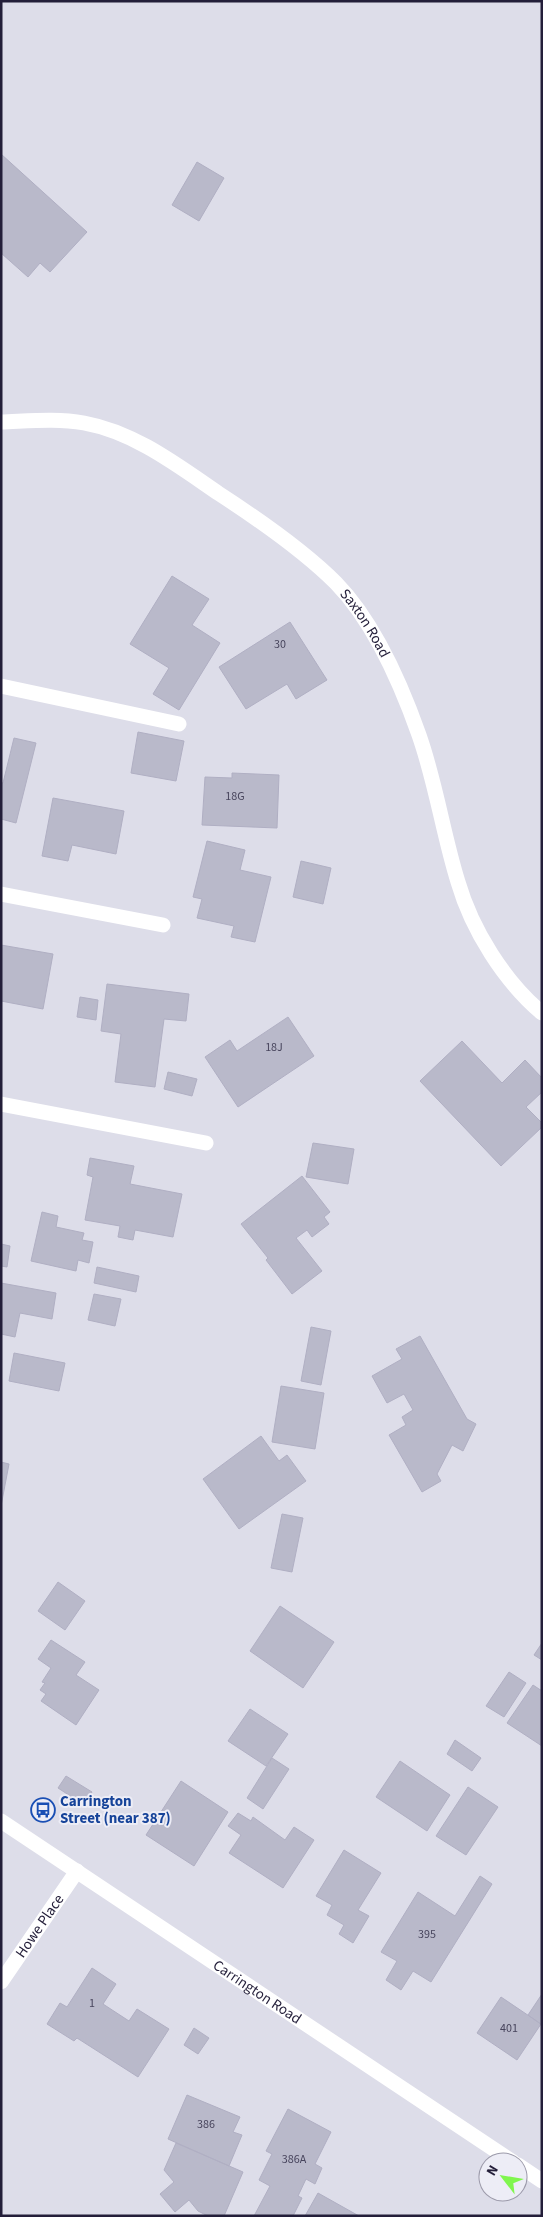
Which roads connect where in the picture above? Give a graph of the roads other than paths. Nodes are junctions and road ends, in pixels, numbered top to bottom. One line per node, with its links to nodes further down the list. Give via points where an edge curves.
1 (1, 422): 6 (street, Saxton Road, via 44,420 84,423 123,435 164,456 232,501 336,583 364,619 398,681 420,737 458,885 475,925 500,966)
2 (1, 686): 3 (street)
3 (179, 724)
4 (1, 894): 5 (street)
5 (163, 925)
6 (542, 1013)
7 (1, 1104): 8 (street)
8 (206, 1143)
9 (1, 1821): 10 (street, Carrington Road)
10 (77, 1871): 11 (street, Howe Place); 12 (street, Carrington Road)
11 (1, 1982)
12 (498, 2152)
13 (528, 2172): 14 (street)
14 (542, 2181)

